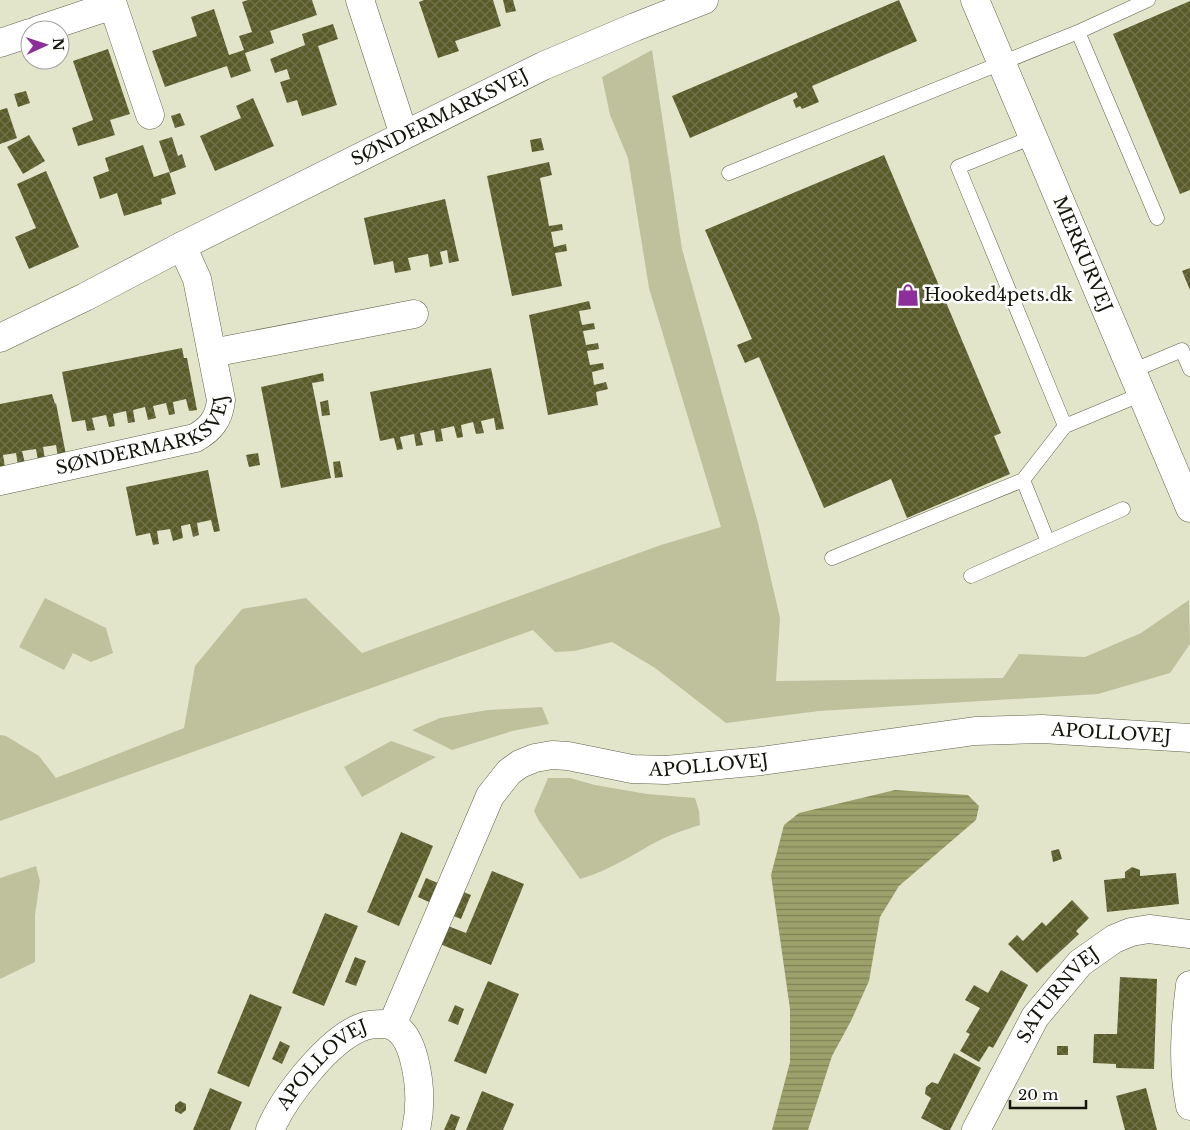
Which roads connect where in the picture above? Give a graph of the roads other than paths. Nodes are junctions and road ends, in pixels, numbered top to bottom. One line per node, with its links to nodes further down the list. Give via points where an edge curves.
1 (360, 0): 11 (street)
2 (704, 0): 11 (street, SØNDERMARKSVEJ, via 542,66)
3 (974, 0): 9 (street, MERKURVEJ)
4 (1148, 0): 6 (lane)
5 (68, 20): 10 (street, via 113,5)
6 (1078, 32): 9 (lane); 14 (lane)
7 (20, 35): 8 (street)
8 (0, 42)
9 (1001, 62): 12 (street, MERKURVEJ); 13 (lane)
10 (150, 115)
11 (404, 135): 15 (street, SØNDERMARKSVEJ)
12 (1033, 137): 20 (street, MERKURVEJ); 21 (lane, via 958,167)
13 (729, 173)
14 (1158, 218)
15 (182, 246): 17 (street, SØNDERMARKSVEJ, via 86,297); 18 (street, SØNDERMARKSVEJ, via 197,279)
16 (414, 314): 18 (street, SØNDERMARKSVEJ)
17 (2, 332)
18 (212, 353): 22 (street, SØNDERMARKSVEJ, via 221,400 215,423 206,432 195,438)
19 (1190, 369): 20 (lane, via 1182,350)
20 (1137, 383): 21 (lane); 24 (street, MERKURVEJ)
21 (1065, 426): 23 (lane)
22 (6, 479)
23 (1023, 480): 26 (lane); 27 (lane)
24 (1190, 508)
25 (1123, 509): 26 (lane)
26 (1048, 542): 28 (lane)
27 (832, 558)
28 (971, 576)
29 (1190, 738): 32 (street, APOLLOVEJ, via 1042,729 975,732 762,761 666,770 632,769 568,756 535,758 509,772 490,796)
30 (1190, 934): 36 (street, SATURNVEJ, via 1149,929 1132,932 1114,939 1080,963 1035,1017)
31 (1190, 985): 33 (street, via 1185,1053)
32 (392, 1025): 34 (street, APOLLOVEJ, via 366,1025 340,1039 312,1067); 35 (street, APOLLOVEJ, via 410,1044 417,1073 420,1114)
33 (1190, 1106)
34 (270, 1130)
35 (416, 1130)
36 (976, 1130)

